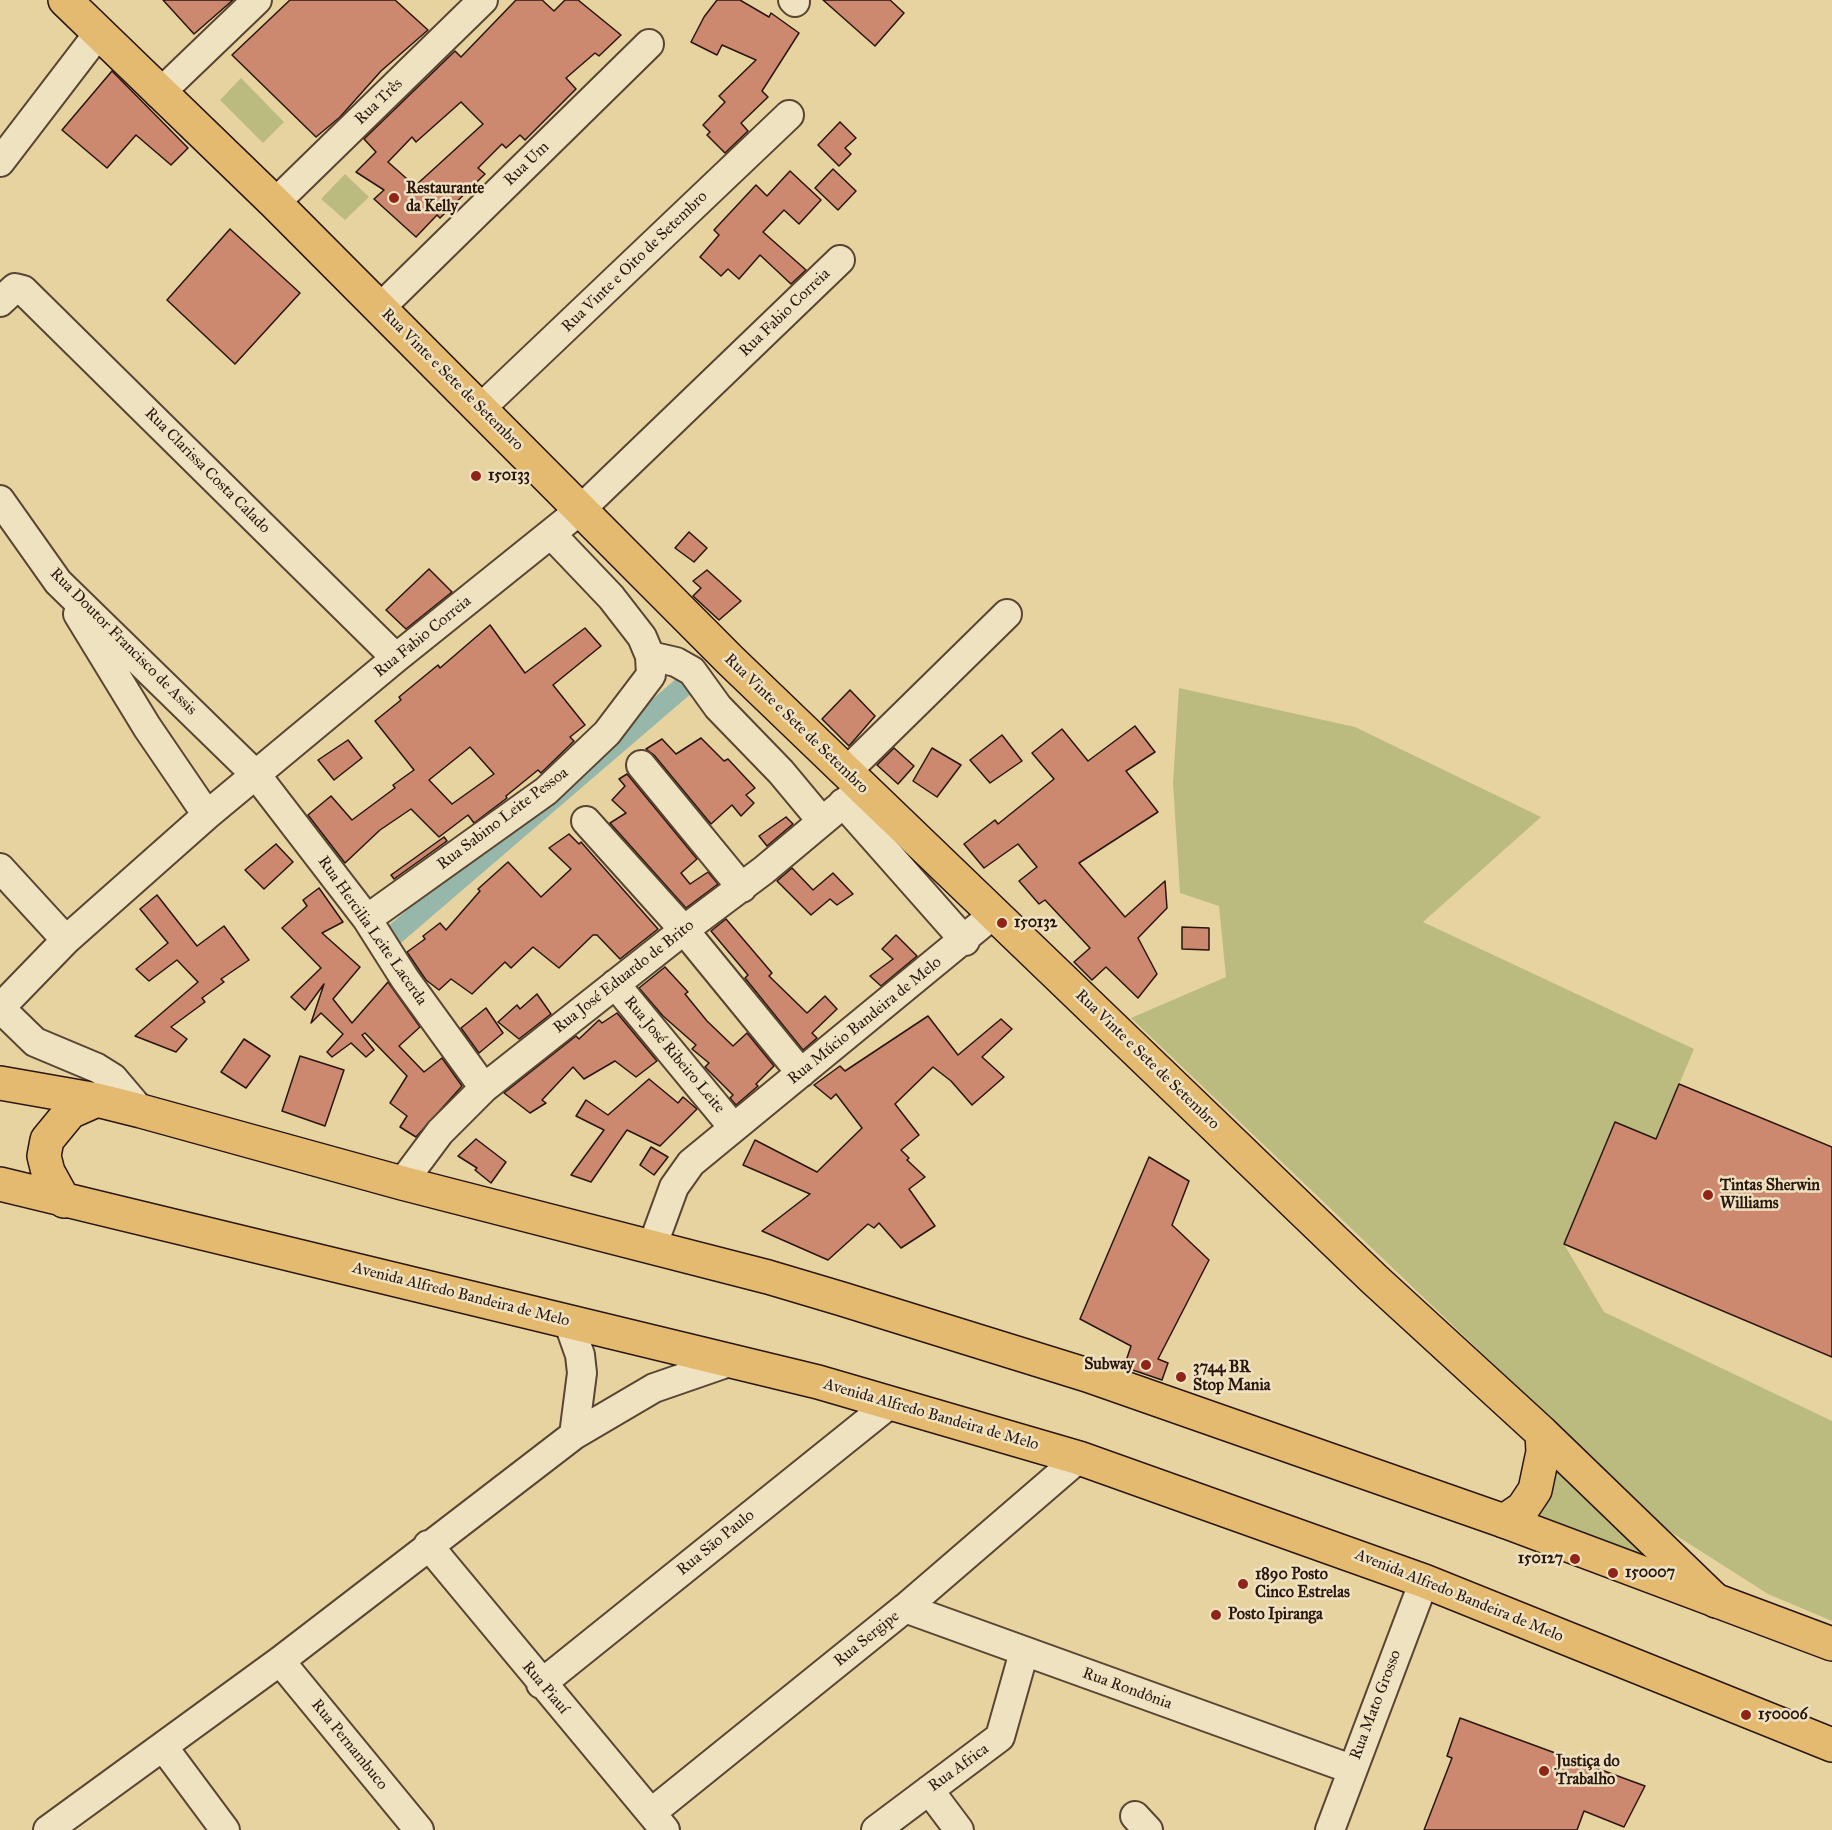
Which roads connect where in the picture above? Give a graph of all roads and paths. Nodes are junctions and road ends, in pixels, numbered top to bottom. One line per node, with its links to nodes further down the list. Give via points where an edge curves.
1 (65, 0): 4 (main road, Rua Vinte e Sete de Setembro)
2 (257, 0): 6 (street)
3 (483, 0): 9 (street, Rua Três)
4 (98, 34): 6 (main road, Rua Vinte e Sete de Setembro); 8 (street)
5 (649, 44): 12 (street, Rua Um)
6 (159, 94): 9 (main road, Rua Vinte e Sete de Setembro)
7 (789, 115): 13 (street, Rua Vinte e Oito de Setembro)
8 (0, 162)
9 (275, 203): 12 (main road, Rua Vinte e Sete de Setembro)
10 (840, 260): 15 (street, Rua Fabio Correia)
11 (8, 295): 20 (street, Rua Clarissa Costa Calado, via 23,290)
12 (380, 308): 13 (main road, Rua Vinte e Sete de Setembro)
13 (481, 408): 15 (main road, Rua Vinte e Sete de Setembro)
14 (0, 500): 17 (street, Rua Doutor Francisco de Assis)
15 (579, 511): 16 (street, Rua Fabio Correia); 23 (main road, Rua Vinte e Sete de Setembro, via 721,651)
16 (551, 534): 19 (street, via 611,597 642,637); 20 (street, Rua Fabio Correia)
17 (58, 582): 22 (street, Rua Doutor Francisco de Assis); 24 (street, via 147,727)
18 (1007, 614): 23 (street, Rua José Eduardo de Brito)
19 (650, 656): 23 (street, via 676,662 692,671 718,707 782,772); 29 (street, Rua Sabino Leite Pessoa, via 651,675 640,692 582,758 546,791)
20 (396, 657): 22 (street, Rua Fabio Correia)
21 (641, 765): 27 (street)
22 (257, 776): 24 (street, Rua Fabio Correia); 29 (street, Rua Hercilia Leite Lacerda)
23 (843, 796): 27 (street, Rua José Eduardo de Brito); 28 (main road, Rua Vinte e Sete de Setembro); 32 (street)
24 (207, 815): 31 (street, Rua Fabio Correia)
25 (586, 821): 30 (street)
26 (0, 868): 31 (street)
27 (742, 888): 30 (street, Rua José Eduardo de Brito)
28 (994, 914): 32 (street, Rua Múcio Bandeira de Melo); 48 (main road, Rua Vinte e Sete de Setembro, via 1374,1279)
29 (367, 919): 37 (street, Rua Hercilia Leite Lacerda)
30 (684, 930): 33 (street, Rua José Eduardo de Brito); 35 (street)
31 (66, 940): 34 (street, Rua Fabio Correia)
32 (965, 940): 35 (street, Rua Múcio Bandeira de Melo)
33 (615, 984): 37 (street, Rua José Eduardo de Brito); 40 (street, Rua José Ribeiro Leite)
34 (0, 1008): 39 (street, via 35,1042 113,1078)
35 (801, 1073): 40 (street, Rua Múcio Bandeira de Melo)
36 (0, 1083): 38 (main road)
37 (484, 1088): 41 (street, Rua José Eduardo de Brito, via 440,1132)
38 (98, 1100): 39 (main road); 43 (main road, via 70,1112 47,1140 44,1156 48,1172)
39 (141, 1111): 41 (main road)
40 (733, 1126): 44 (street, Rua Múcio Bandeira de Melo, via 691,1163 674,1187)
41 (402, 1183): 44 (main road)
42 (0, 1185): 43 (main road, Avenida Alfredo Bandeira de Melo)
43 (64, 1200): 45 (main road, Avenida Alfredo Bandeira de Melo)
44 (652, 1247): 51 (main road, via 810,1289 1087,1375)
45 (568, 1321): 46 (main road, Avenida Alfredo Bandeira de Melo); 49 (street, via 582,1373)
46 (732, 1361): 47 (main road, Avenida Alfredo Bandeira de Melo); 49 (street, via 654,1388)
47 (892, 1402): 50 (main road, Avenida Alfredo Bandeira de Melo); 59 (street, Rua São Paulo)
48 (1542, 1432): 51 (main road, via 1542,1462 1534,1490 1523,1508); 54 (main road, Rua Vinte e Sete de Setembro)
49 (574, 1435): 52 (street)
50 (1078, 1458): 53 (main road, Avenida Alfredo Bandeira de Melo); 55 (street, Rua Sergipe)
51 (1504, 1521): 54 (main road)
52 (428, 1545): 58 (street); 59 (street, Rua Piauí)
53 (1424, 1581): 60 (main road, Avenida Alfredo Bandeira de Melo); 62 (street, Rua Mato Grosso)
54 (1716, 1601): 56 (main road)
55 (905, 1608): 57 (street, Rua Rondônia); 64 (street, Rua Sergipe)
56 (1832, 1644)
57 (1024, 1652): 62 (street, Rua Rondônia); 63 (street, Rua Africa, via 1000,1737)
58 (280, 1661): 61 (street); 67 (street, Rua Pernambuco)
59 (541, 1684): 64 (street, Rua Piauí)
60 (1832, 1745)
61 (164, 1748): 65 (street); 66 (street)
62 (1351, 1769): 70 (street, Rua Mato Grosso)
63 (929, 1790): 68 (street, Rua Africa); 69 (street)
64 (658, 1822)
65 (48, 1830)
66 (225, 1830)
67 (418, 1830)
68 (876, 1830)
69 (959, 1830)
70 (1330, 1830)

